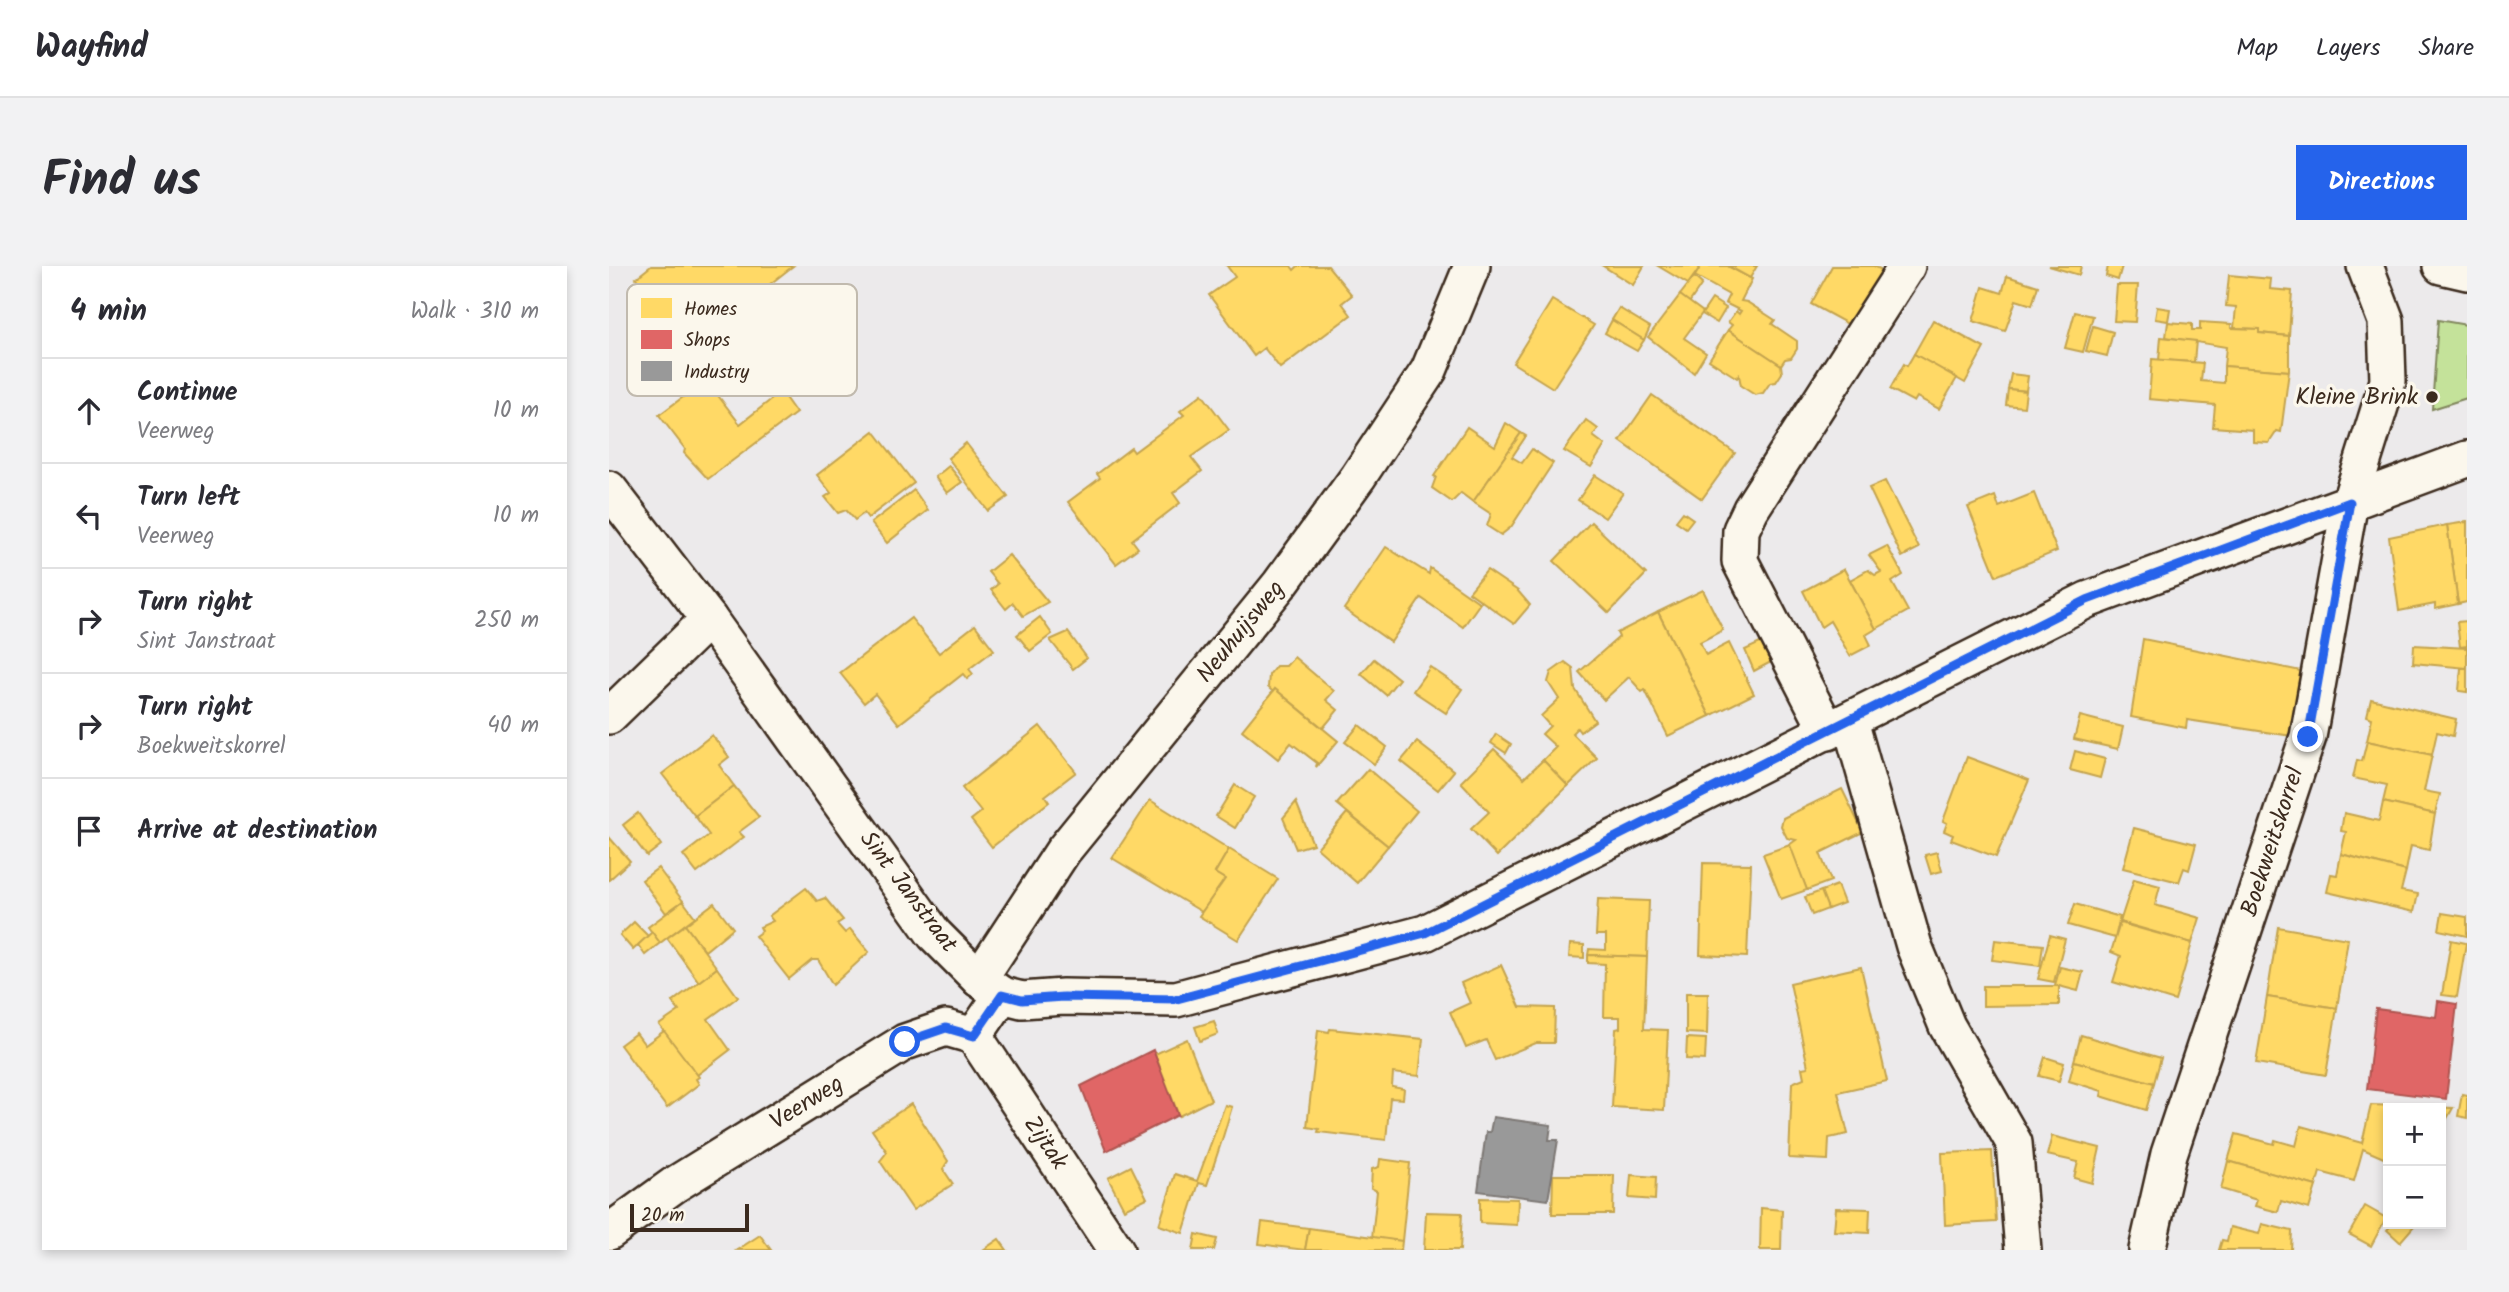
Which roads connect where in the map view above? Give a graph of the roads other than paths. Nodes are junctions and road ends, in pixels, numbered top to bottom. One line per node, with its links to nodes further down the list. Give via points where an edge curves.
1 (1472, 266): 12 (street, Neuhuijsweg, via 1429,370 1358,477 1280,584 1063,851)
2 (1907, 266): 11 (street, via 1741,530 1740,561)
3 (2365, 266): 8 (street, Boekweitskorrel, via 2386,321 2388,382)
4 (2441, 266): 5 (street)
5 (2467, 272)
6 (2467, 459): 8 (street)
7 (609, 489): 9 (street, Sint Janstraat)
8 (2350, 502): 11 (street, via 2087,600); 17 (street, Boekweitskorrel, via 2308,737 2169,1154)
9 (709, 619): 10 (street); 12 (street, Sint Janstraat, via 935,934)
10 (609, 716)
11 (1839, 727): 12 (street, via 1425,933 1177,999 1022,1000); 16 (street, via 1914,946 1947,1027 2014,1143)
12 (991, 987): 13 (street)
13 (974, 1036): 14 (street, Veerweg, via 946,1028 905,1042 674,1185); 15 (street, Zijtak)
14 (609, 1232)
15 (1116, 1250)
16 (2024, 1250)
17 (2147, 1250)

